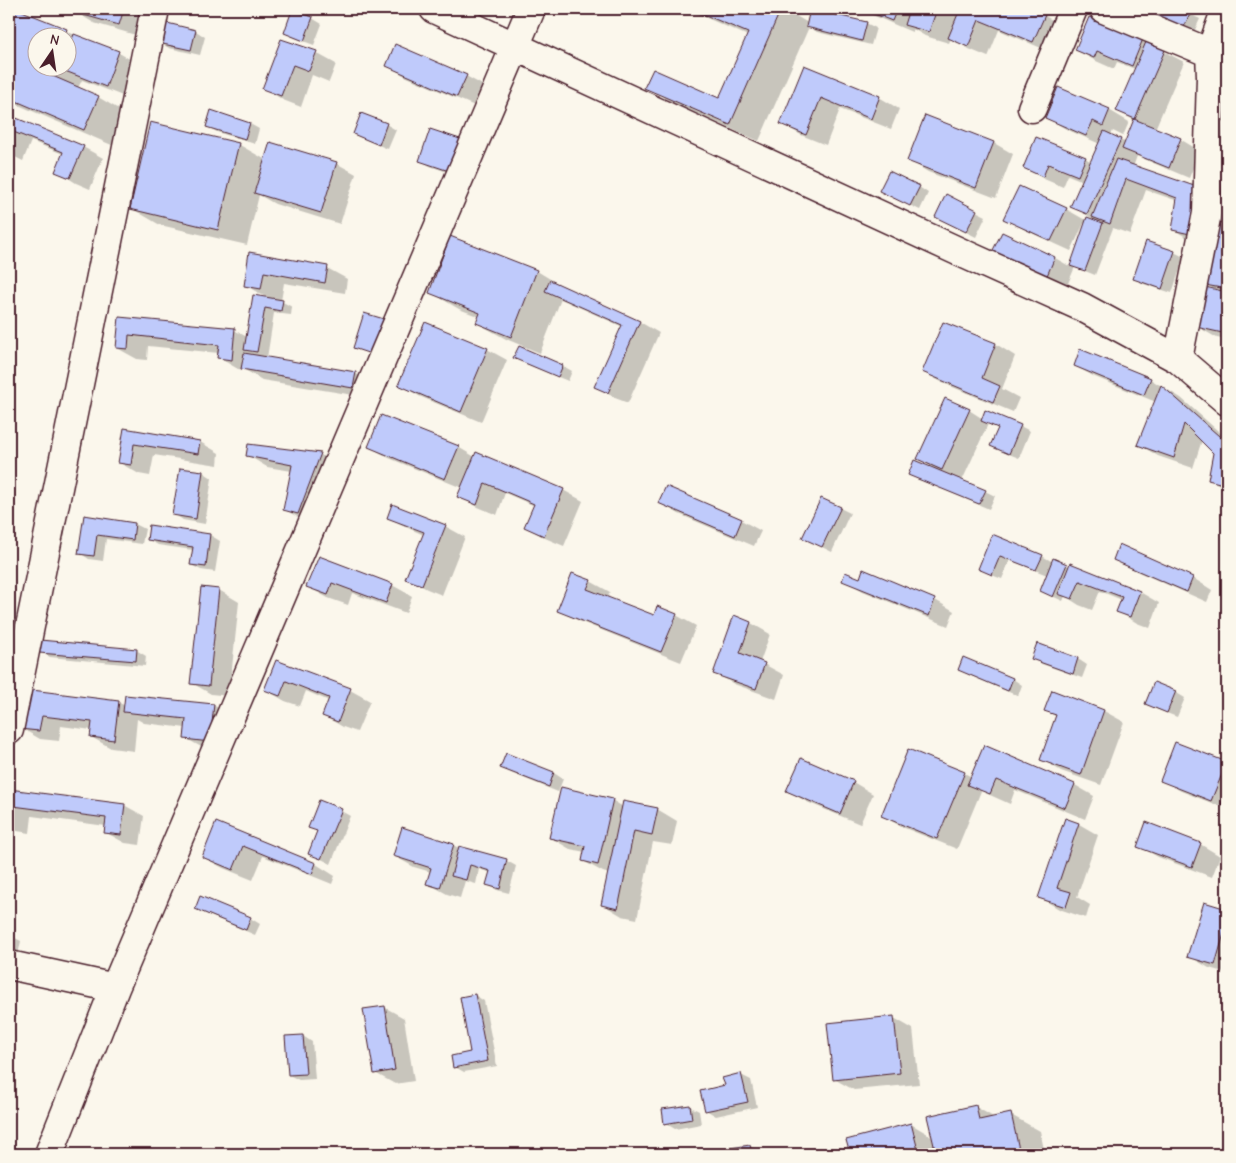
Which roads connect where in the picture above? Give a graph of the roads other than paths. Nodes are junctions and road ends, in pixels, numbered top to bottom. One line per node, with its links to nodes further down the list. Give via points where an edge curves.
1 (155, 9): 12 (street)
2 (434, 9): 7 (street)
3 (531, 9): 7 (street)
4 (1073, 9): 9 (street)
5 (1104, 9): 8 (street)
6 (1226, 9): 8 (street)
7 (515, 46): 10 (street, via 1082,307); 14 (street)
8 (1219, 54): 10 (street, via 1211,77 1207,213)
9 (1032, 108)
10 (1178, 359): 11 (street)
11 (1227, 401)
12 (9, 730)
13 (9, 965): 14 (street)
14 (115, 988): 15 (street)
15 (49, 1154)

